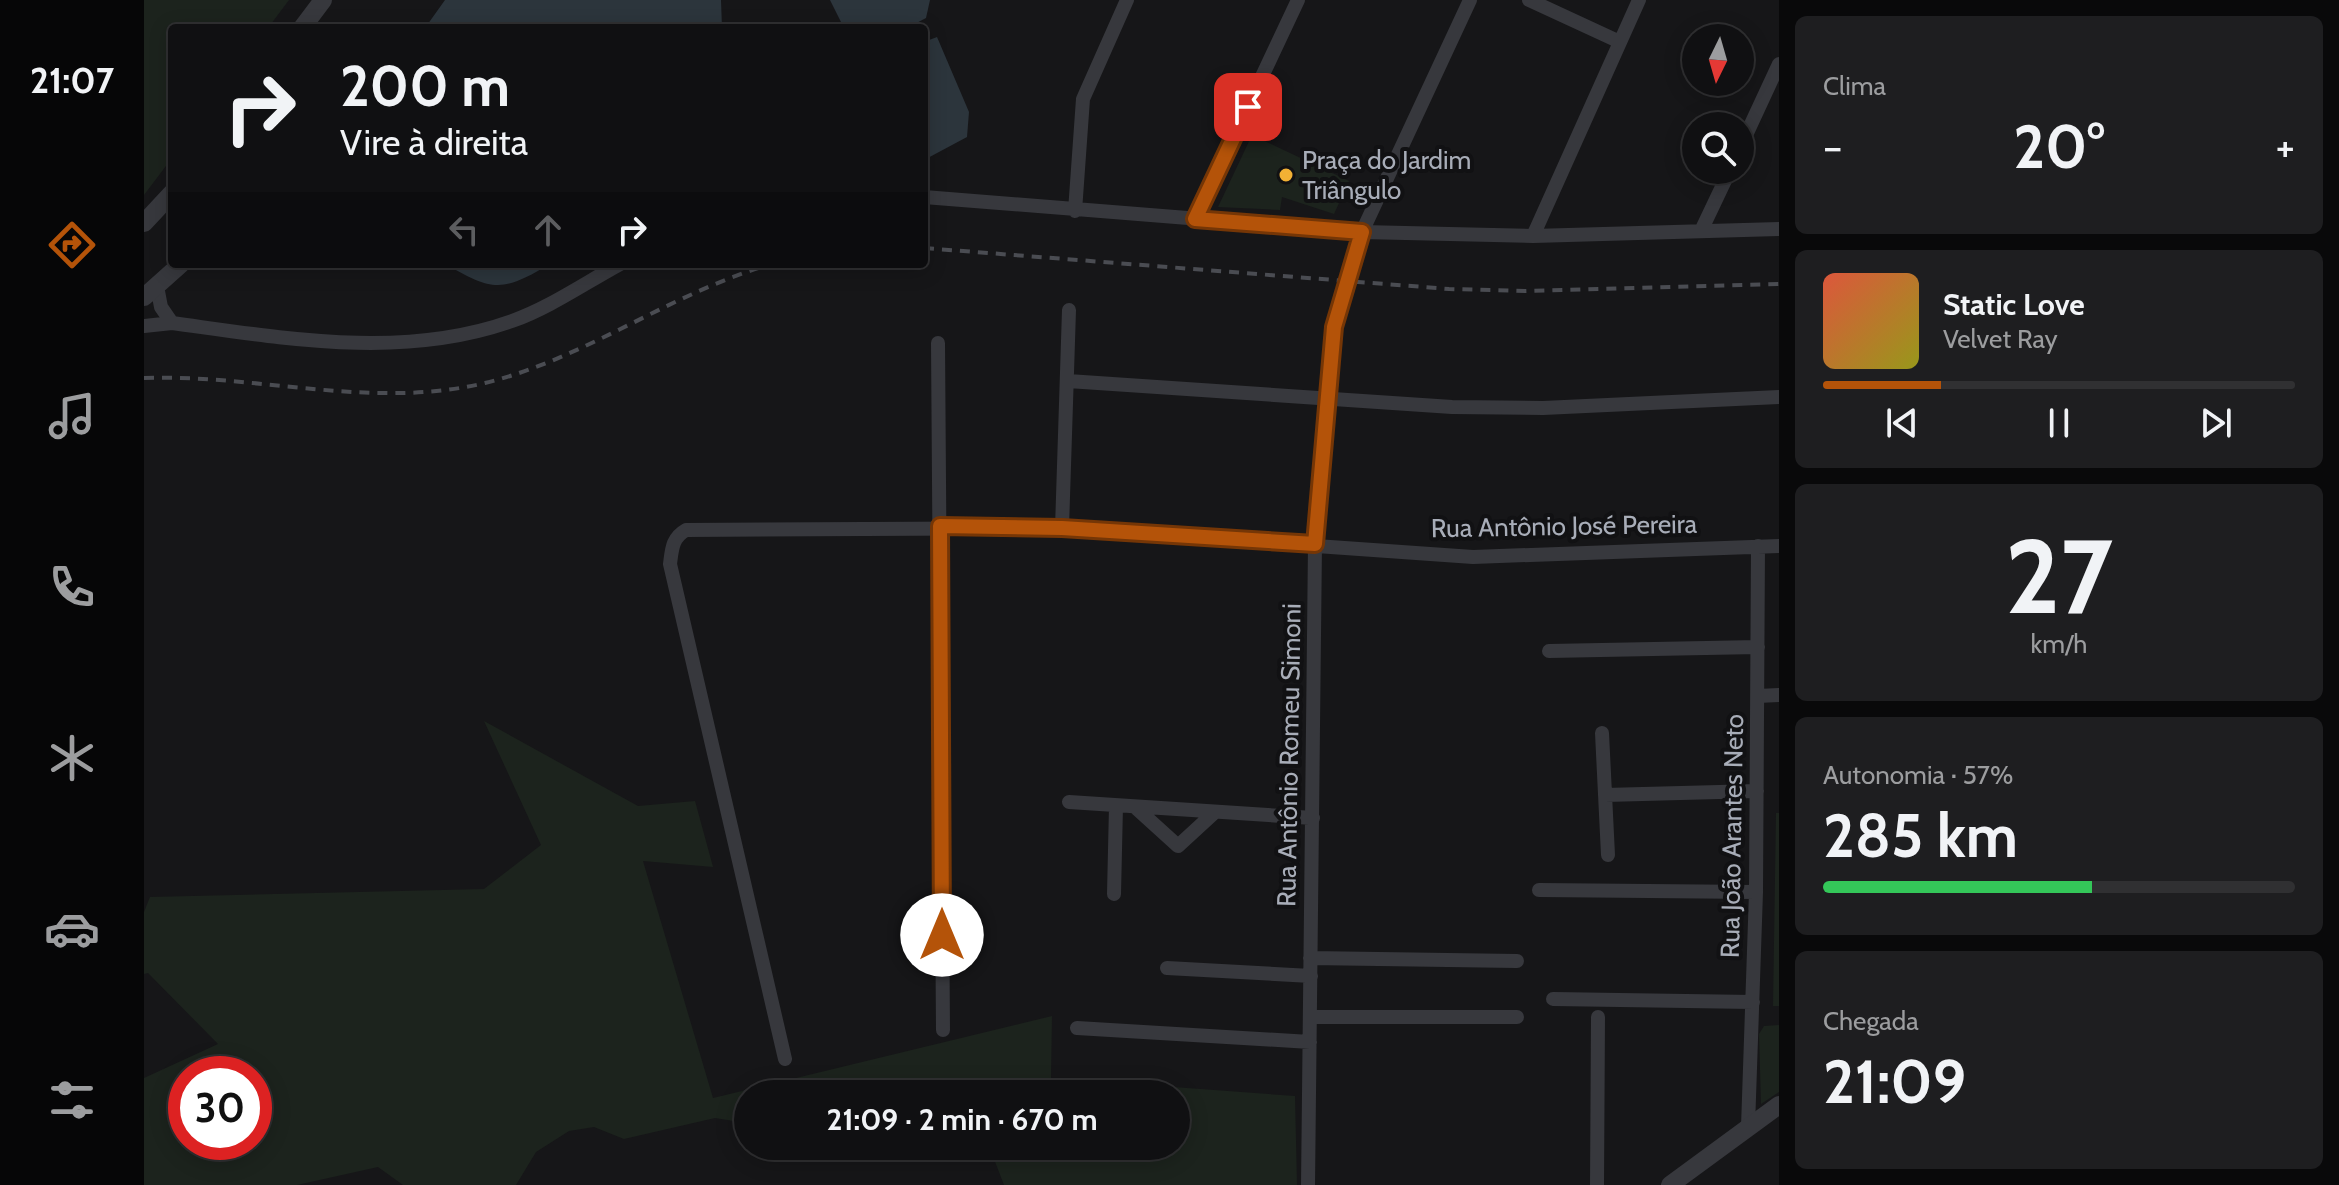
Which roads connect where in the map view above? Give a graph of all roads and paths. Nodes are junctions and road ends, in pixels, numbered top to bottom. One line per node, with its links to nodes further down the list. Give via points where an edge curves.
1 (323, 0): 7 (street)
2 (1127, 0): 14 (street, via 1083,99)
3 (1298, 0): 15 (street)
4 (1470, 0): 19 (street, Rua Antônio Romeu Simoni)
5 (1529, 0): 8 (street)
6 (1639, 0): 8 (street)
7 (305, 24)
8 (1620, 42): 20 (street)
9 (1779, 64): 10 (street)
10 (1754, 118)
11 (1723, 184): 18 (street)
12 (168, 197): 16 (street)
13 (928, 197): 14 (street)
14 (1075, 211): 15 (street)
15 (1195, 219): 19 (street)
16 (144, 223)
17 (1779, 229): 18 (street)
18 (1701, 231): 20 (street)
19 (1362, 232): 20 (street); 29 (street, Rua Antônio Romeu Simoni, via 1334,327)
20 (1533, 236)
21 (177, 268): 23 (street)
22 (613, 268): 25 (street, via 514,321 460,336 349,342)
23 (151, 292): 25 (street)
24 (1069, 310): 28 (street)
25 (172, 323): 26 (street)
26 (144, 326)
27 (938, 343): 31 (street)
28 (1068, 381): 29 (street); 32 (street)
29 (1326, 396): 30 (street, via 1452,407 1543,408); 33 (street, Rua Antônio Romeu Simoni)
30 (1779, 397)
31 (940, 526): 32 (street, Rua Antônio José Pereira); 62 (street); 64 (street, Rua Antônio José Pereira, via 686,530 672,546 670,564)
32 (1062, 528): 33 (street, Rua Antônio José Pereira)
33 (1315, 544): 34 (street, Rua Antônio José Pereira, via 1473,557); 47 (street, Rua Antônio Romeu Simoni)
34 (1758, 546): 35 (street, Rua Antônio José Pereira); 36 (street, Rua João Arantes Neto)
35 (1779, 546)
36 (1758, 647): 37 (street); 39 (street, Rua João Arantes Neto)
37 (1549, 651)
38 (1779, 695): 39 (street)
39 (1758, 696): 41 (street, Rua João Arantes Neto)
40 (1602, 733): 42 (street)
41 (1757, 791): 42 (street); 50 (street, Rua João Arantes Neto)
42 (1605, 795): 48 (street)
43 (1069, 802): 44 (street)
44 (1116, 806): 45 (street); 51 (street)
45 (1135, 807): 46 (street); 46 (street, via 1178,846)
46 (1215, 812): 47 (street)
47 (1313, 818): 52 (street, Rua Antônio Romeu Simoni)
48 (1608, 855)
49 (1539, 890): 50 (street)
50 (1756, 892): 57 (street, Rua João Arantes Neto)
51 (1114, 894)
52 (1310, 958): 53 (street); 55 (street, Rua Antônio Romeu Simoni)
53 (1517, 961)
54 (1167, 968): 55 (street)
55 (1311, 976): 58 (street, Rua Antônio Romeu Simoni)
56 (1553, 999): 57 (street)
57 (1753, 1002): 66 (street, Rua João Arantes Neto)
58 (1311, 1017): 59 (street); 63 (street, Rua Antônio Romeu Simoni)
59 (1517, 1017)
60 (1598, 1017): 68 (street)
61 (1077, 1028): 63 (street)
62 (943, 1030)
63 (1310, 1042): 67 (street, Rua Antônio Romeu Simoni)
64 (785, 1059)
65 (1779, 1105): 66 (street)
66 (1748, 1127): 69 (street)
67 (1308, 1185)
68 (1597, 1185)
69 (1670, 1185)

